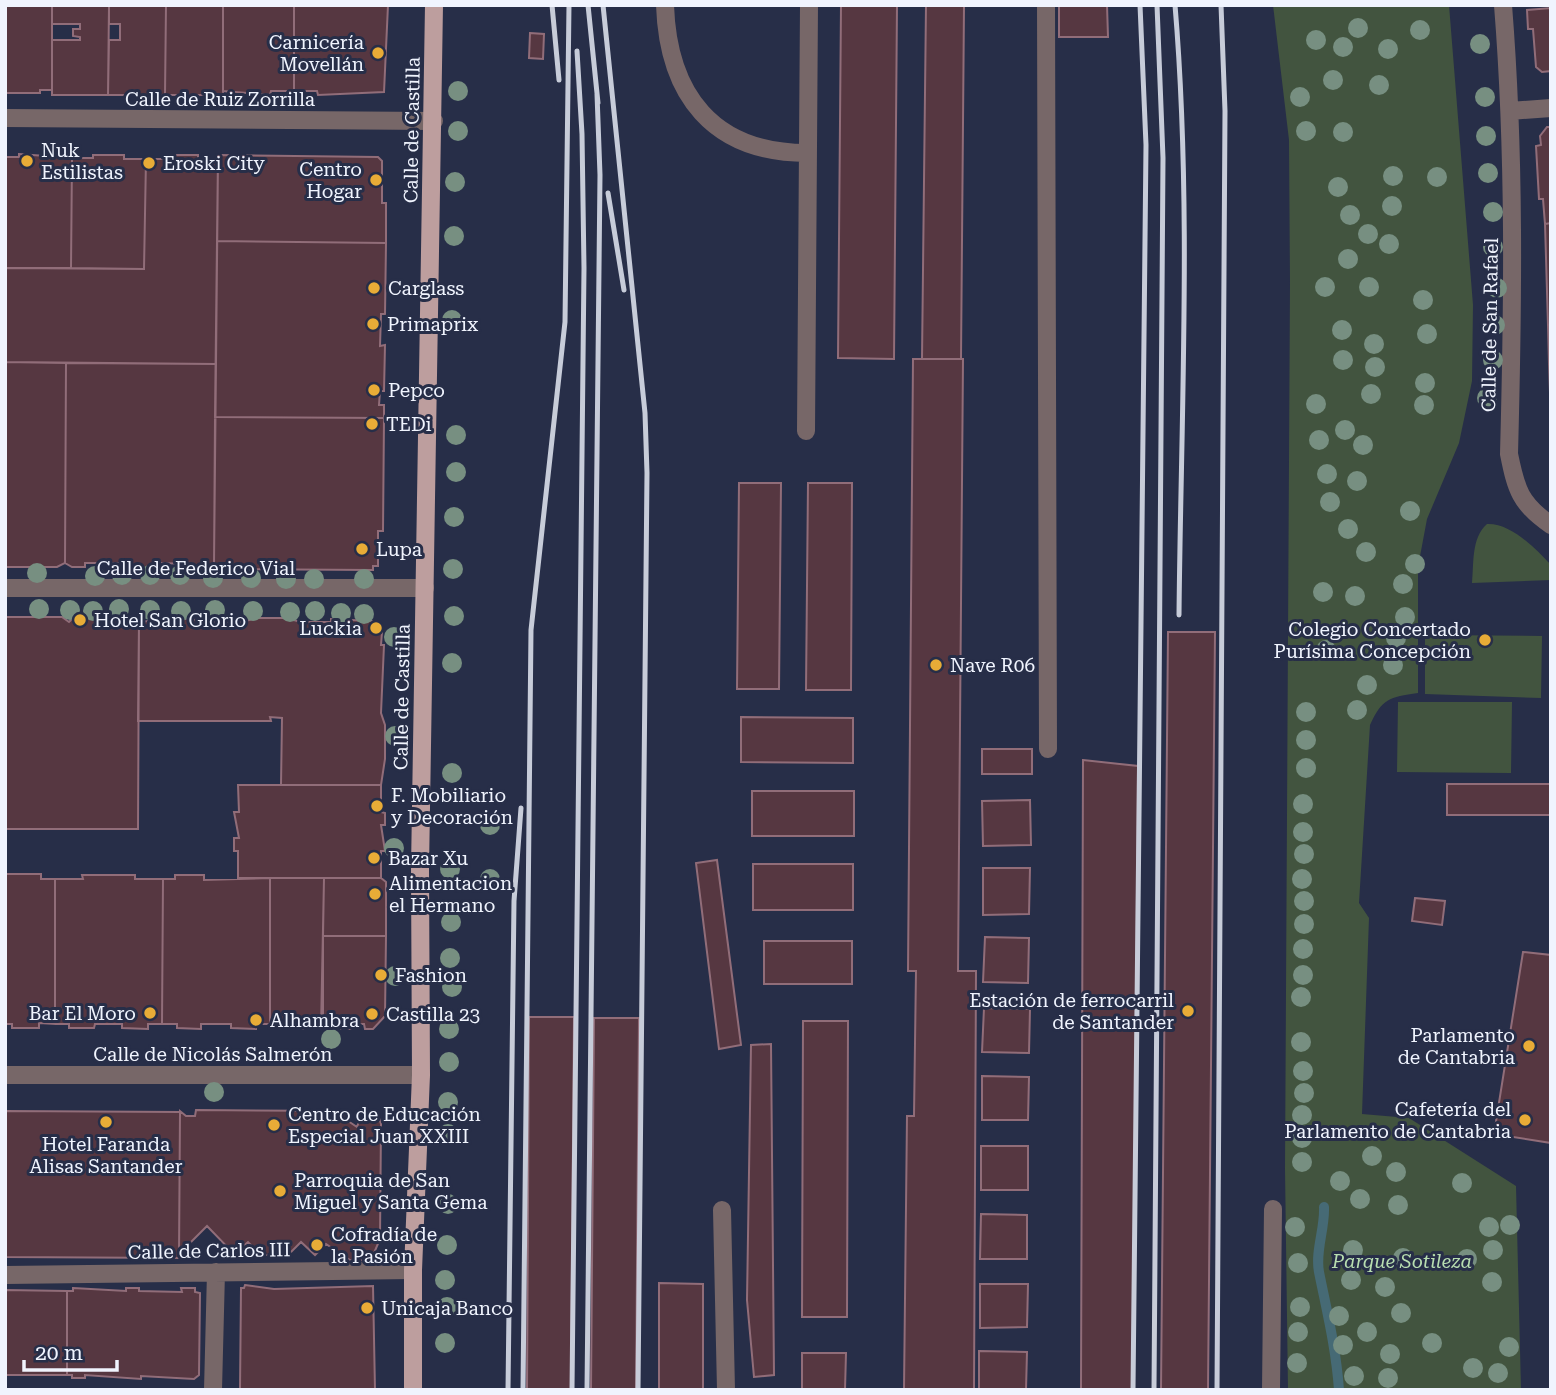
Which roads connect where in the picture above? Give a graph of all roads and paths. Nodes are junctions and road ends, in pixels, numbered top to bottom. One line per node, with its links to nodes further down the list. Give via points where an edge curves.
1 (434, 5): 9 (main road, Calle de Castilla)
2 (665, 5): 10 (street, via 676,72 690,102 748,145)
3 (809, 5): 10 (street)
4 (1046, 5): 15 (street)
5 (1503, 5): 7 (street, Calle de San Rafael)
6 (1551, 108): 7 (street)
7 (1510, 111): 12 (street, Calle de San Rafael, via 1510,454 1524,505)
8 (5, 118): 9 (street, Calle de Ruiz Zorrilla)
9 (434, 121): 14 (main road, Calle de Castilla)
10 (807, 153): 11 (street)
11 (806, 431)
12 (1551, 525)
13 (5, 588): 14 (street, Calle de Federico Vial)
14 (425, 588): 17 (main road, Calle de Castilla)
15 (1048, 748)
16 (5, 1075): 17 (street, Calle de Nicolás Salmerón)
17 (421, 1075): 20 (main road, Calle de Castilla)
18 (1273, 1209): 26 (street)
19 (722, 1210): 25 (street)
20 (414, 1270): 21 (street, Calle de Carlos III); 24 (main road, Calle de Castilla)
21 (216, 1272): 22 (street, Calle de Carlos III); 23 (street)
22 (5, 1275)
23 (214, 1390)
24 (413, 1390)
25 (726, 1390)
26 (1270, 1390)

